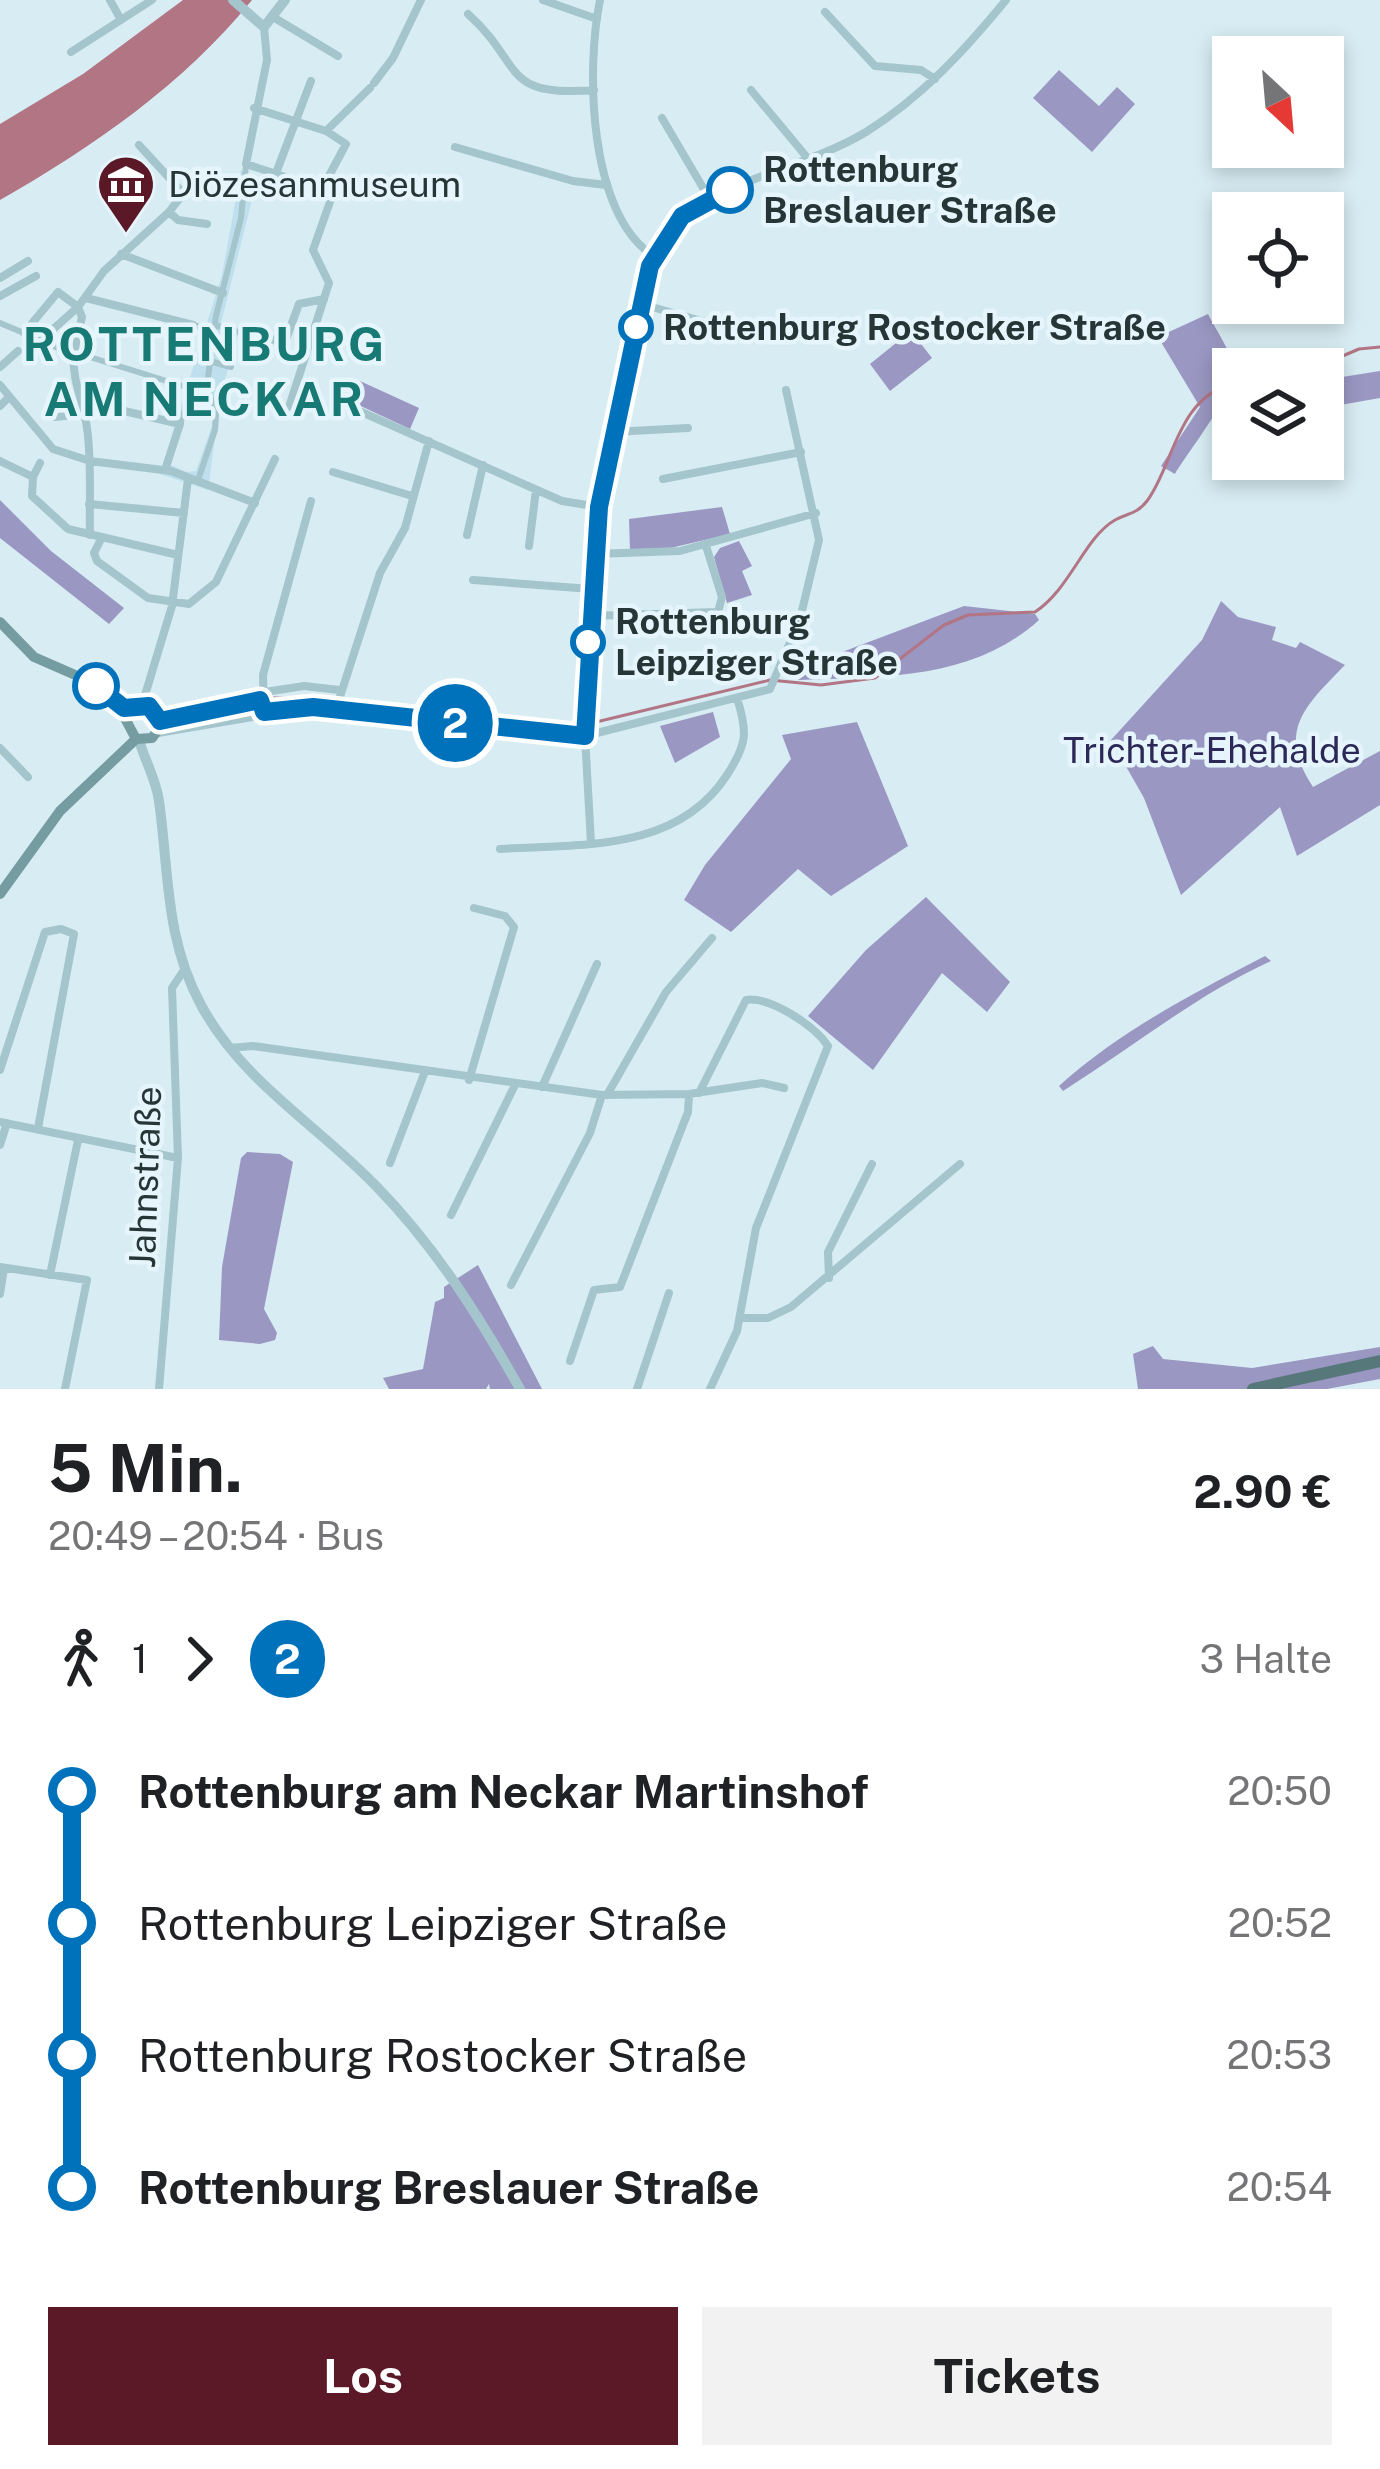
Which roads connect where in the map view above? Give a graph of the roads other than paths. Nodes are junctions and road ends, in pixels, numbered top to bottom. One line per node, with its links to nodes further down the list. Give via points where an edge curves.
1 (110, 0): 12 (street)
2 (152, 0): 12 (street)
3 (233, 0): 13 (street)
4 (285, 0): 13 (street)
5 (421, 0): 23 (street, via 374,82)
6 (543, 0): 11 (street)
7 (600, 0): 11 (street)
8 (1006, 0): 16 (street)
9 (825, 12): 16 (street, via 875,66)
10 (467, 14): 18 (street, via 524,84)
11 (597, 19): 18 (street)
12 (121, 20): 14 (street)
13 (268, 22): 15 (street); 20 (street)
14 (71, 52)
15 (338, 56)
16 (935, 79): 26 (street, via 880,123)
17 (310, 81): 22 (street)
18 (594, 90): 30 (street)
19 (751, 90): 26 (street)
20 (254, 108): 22 (street); 27 (street)
21 (662, 118): 33 (street)
22 (295, 119): 23 (street); 28 (street)
23 (326, 130): 32 (street, via 346,144)
24 (139, 145): 31 (street)
25 (455, 147): 30 (street)
26 (810, 161): 33 (street)
27 (246, 164): 28 (street); 41 (street)
28 (276, 173): 32 (street)
29 (222, 180): 31 (street, via 196,177)
30 (606, 185): 37 (street, via 627,229)
31 (185, 191): 34 (street)
32 (325, 191): 44 (street, via 313,250 329,283)
33 (709, 198): 37 (street, via 670,228)
34 (169, 212): 35 (street); 36 (street)
35 (207, 224)
36 (121, 254): 41 (street); 43 (street)
37 (654, 256): 45 (street)
38 (28, 261): 40 (street)
39 (36, 276): 42 (street)
40 (0, 278)
41 (223, 293): 49 (street)
42 (0, 296)
43 (86, 298): 46 (street); 48 (street)
44 (324, 299): 51 (street, via 299,304 285,342); 64 (street)
45 (641, 304): 50 (street); 70 (street)
46 (78, 307): 52 (street); 52 (street, via 58,292); 54 (street)
47 (0, 323): 52 (street)
48 (193, 325): 49 (street)
49 (215, 328): 51 (street); 55 (street)
50 (727, 328)
51 (245, 334)
52 (35, 337): 53 (street); 54 (street)
53 (18, 351): 56 (street)
54 (73, 352): 61 (street); 66 (street)
55 (213, 362): 57 (street); 59 (street)
56 (0, 367)
57 (231, 367)
58 (0, 385): 62 (street)
59 (207, 386): 61 (street); 82 (street, via 217,415)
60 (786, 390): 73 (street)
61 (190, 392): 68 (street)
62 (9, 397): 63 (street); 72 (street)
63 (0, 406)
64 (289, 406)
65 (348, 406): 71 (street)
66 (82, 411): 67 (street); 68 (street, via 107,407); 76 (street)
67 (55, 417)
68 (180, 424): 78 (street)
69 (688, 428): 70 (street)
70 (613, 431): 88 (street)
71 (429, 441): 77 (street); 84 (street)
72 (53, 449): 76 (street); 80 (street)
73 (801, 452): 81 (street); 90 (street)
74 (275, 459): 86 (street)
75 (0, 461): 80 (street)
76 (90, 461): 78 (street); 87 (street)
77 (483, 465): 83 (street); 91 (street)
78 (165, 470): 82 (street)
79 (333, 472): 84 (street)
80 (34, 477): 92 (street, via 32,496 47,513)
81 (663, 478)
82 (194, 479): 86 (street); 89 (street)
83 (536, 490): 88 (street); 93 (street)
84 (412, 496): 105 (street)
85 (310, 501): 103 (street)
86 (255, 503): 99 (street, via 216,582 196,601)
87 (89, 504): 89 (street); 92 (street)
88 (599, 507): 95 (street)
89 (184, 513): 96 (street)
90 (816, 513): 94 (street); 104 (street, via 814,567 778,678)
91 (467, 535)
92 (95, 537): 96 (street); 99 (street, via 98,562)
93 (530, 546)
94 (706, 546): 95 (street); 100 (street, via 722,597 718,612)
95 (594, 554): 98 (street)
96 (178, 555): 99 (street)
97 (473, 580): 98 (street)
98 (591, 589): 100 (street)
99 (172, 606): 106 (street)
100 (589, 616): 109 (street)
101 (8, 631): 102 (street); 106 (main road, via 27,652)
102 (0, 646)
103 (265, 692): 105 (street, via 304,686); 107 (street)
104 (737, 698): 109 (street); 112 (street, via 747,742 712,795 651,834)
105 (337, 700): 107 (street); 109 (street)
106 (139, 708): 108 (main road); 108 (main road)
107 (264, 712): 108 (street)
108 (145, 734): 114 (main road, via 60,812); 118 (street, via 167,905)
109 (585, 736): 112 (street)
110 (0, 748): 111 (street)
111 (28, 777)
112 (591, 843): 113 (street)
113 (500, 849)
114 (2, 887)
115 (474, 908): 122 (street, via 505,916 514,927)
116 (712, 938): 127 (street, via 666,992)
117 (597, 964): 124 (street)
118 (184, 970): 119 (street); 132 (street, Jahnstraße, via 172,988)
119 (229, 1048): 121 (street); 148 (street, via 426,1242)
120 (0, 1070): 129 (street, via 45,932 62,929 76,940)
121 (424, 1074): 122 (street); 133 (street)
122 (470, 1080): 123 (street)
123 (514, 1085): 124 (street); 136 (street)
124 (542, 1087): 127 (street)
125 (784, 1088): 126 (street, via 762,1083)
126 (694, 1094): 127 (street); 143 (street, via 746,1000 763,1000 828,1046 756,1228); 144 (street, via 620,1287 593,1290)
127 (605, 1095): 140 (street)
128 (3, 1122): 129 (street); 131 (street)
129 (38, 1128): 130 (street)
130 (78, 1140): 132 (street); 138 (street)
131 (0, 1145)
132 (178, 1158): 147 (street, Jahnstraße)
133 (390, 1163)
134 (872, 1164): 139 (street, via 828,1252)
135 (960, 1164): 139 (street)
136 (451, 1216)
137 (2, 1267): 138 (street); 142 (street)
138 (50, 1276): 146 (street, via 87,1280)
139 (829, 1278): 143 (street, via 779,1315)
140 (511, 1286)
141 (669, 1293): 149 (street)
142 (0, 1294)
143 (740, 1318): 150 (street)
144 (571, 1361)
145 (1380, 1361): 151 (main road)
146 (65, 1389)
147 (159, 1389)
148 (520, 1389)
149 (637, 1389)
150 (710, 1389)
151 (1253, 1389)

